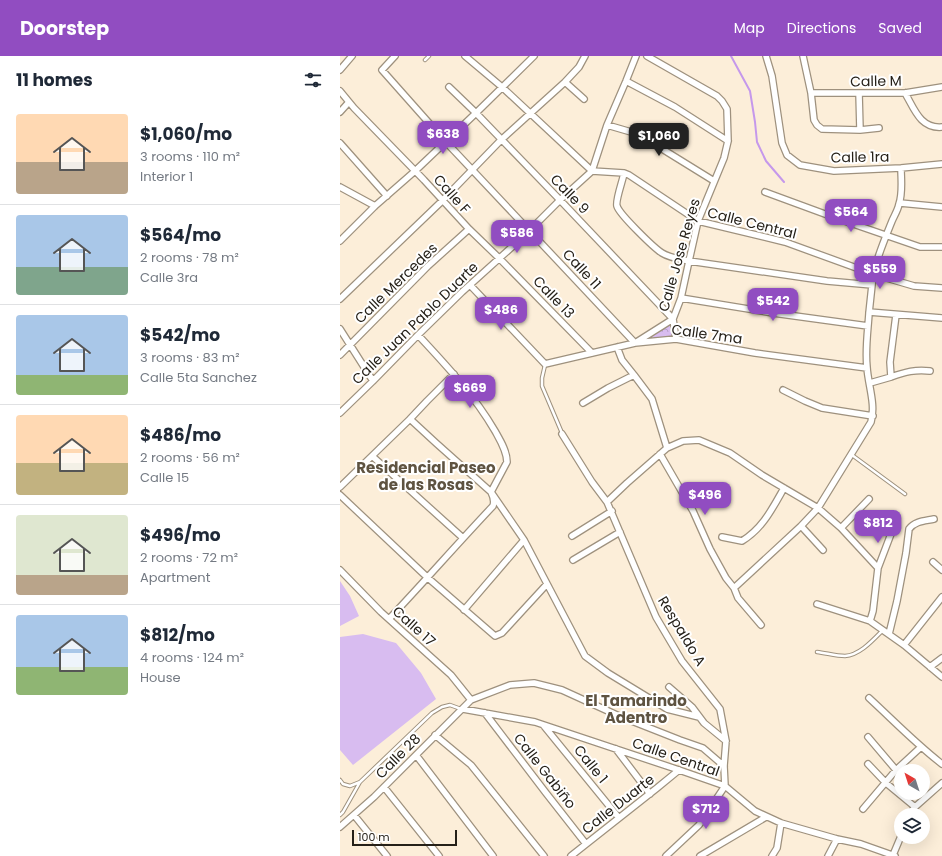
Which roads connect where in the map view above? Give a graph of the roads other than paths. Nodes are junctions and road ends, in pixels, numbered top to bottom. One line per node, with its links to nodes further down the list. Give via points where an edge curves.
1 (352, 56): 12 (street)
2 (395, 56): 32 (street, Calle 11, via 382,70)
3 (429, 56): 11 (lane)
4 (465, 56): 16 (street)
5 (534, 56): 16 (street)
6 (585, 56): 14 (street)
7 (636, 56): 13 (street, Calle Juan Pablo Duarte)
8 (647, 56): 33 (street, Calle Jose Reyes, via 722,101 727,109)
9 (766, 56): 36 (street, Calle 1ra, via 772,76 782,143 787,155 800,165 834,171)
10 (803, 56): 19 (street)
11 (425, 60)
12 (340, 70)
13 (626, 81): 27 (street, Calle Juan Pablo Duarte); 33 (street, via 675,107)
14 (565, 82): 22 (street); 26 (street)
15 (449, 87): 25 (street, Calle 9)
16 (502, 87): 25 (street); 26 (street)
17 (942, 87): 21 (street, Calle M)
18 (340, 91): 23 (street, Calle F)
19 (811, 92): 20 (street, Calle M); 30 (street, via 817,126 822,129)
20 (859, 93): 21 (street, Calle M); 30 (street)
21 (905, 93): 28 (street, via 922,121 928,126)
22 (584, 99)
23 (349, 102): 24 (street); 37 (street, Calle F)
24 (340, 112)
25 (476, 113): 31 (street, Calle 9); 32 (street)
26 (530, 114): 31 (street); 39 (street)
27 (607, 125): 39 (street, Calle Juan Pablo Duarte); 41 (street, via 638,134)
28 (942, 127)
29 (879, 128): 30 (street)
30 (860, 130)
31 (501, 140): 38 (street); 45 (street, Calle 9)
32 (445, 141): 37 (street); 38 (street, Calle 11)
33 (728, 141): 41 (street, Calle Jose Reyes)
34 (340, 143): 44 (street)
35 (942, 164): 36 (street, Calle 1ra)
36 (901, 168): 47 (street)
37 (415, 170): 44 (street); 46 (street, Calle F)
38 (472, 170): 46 (street); 52 (street, Calle 11)
39 (592, 171): 40 (street, Calle Central); 45 (street, Calle Juan Pablo Duarte)
40 (624, 173): 50 (street, Calle Central); 57 (street, via 616,202 617,208 662,252)
41 (714, 180): 50 (street, Calle Jose Reyes)
42 (340, 187): 48 (street)
43 (765, 192): 53 (street)
44 (387, 196): 48 (street)
45 (560, 200): 52 (street, Calle Juan Pablo Duarte); 67 (street, Calle 9)
46 (442, 201): 51 (street, Calle F); 63 (street)
47 (900, 203): 49 (street); 53 (street)
48 (375, 206): 54 (street)
49 (942, 207)
50 (698, 221): 57 (street, Calle Jose Reyes); 58 (street, Calle Central, via 785,242)
51 (469, 230): 56 (street, Calle F); 73 (street, Calle Mercedes, via 428,266)
52 (530, 230): 56 (street, Calle Juan Pablo Duarte); 72 (street, Calle 11)
53 (886, 236): 55 (street, via 920,247); 58 (street)
54 (340, 241)
55 (942, 247)
56 (499, 258): 59 (street, Calle Juan Pablo Duarte); 75 (street, Calle 13)
57 (688, 261): 60 (street); 62 (street, Calle Jose Reyes)
58 (873, 274): 60 (street); 61 (street, Calle Central, via 914,286)
59 (470, 285): 70 (street, Calle Juan Pablo Duarte); 77 (street)
60 (872, 285): 64 (street)
61 (942, 288)
62 (681, 298): 67 (street, Calle Jose Reyes); 68 (street, via 773,314)
63 (340, 299)
64 (870, 312): 65 (street); 68 (street)
65 (896, 315): 66 (street); 82 (street, via 890,362)
66 (942, 318)
67 (672, 319): 71 (street, Calle Jose Reyes); 72 (street)
68 (868, 326): 78 (street)
69 (340, 329): 73 (street)
70 (418, 335): 80 (street); 83 (street, Calle Juan Pablo Duarte)
71 (676, 339): 72 (street, Calle 7ma); 78 (street, Calle 7ma)
72 (635, 343): 74 (street, Calle 7ma)
73 (350, 344): 76 (street, Calle Mercedes); 83 (street)
74 (617, 347): 75 (street, Calle 7ma); 81 (street, via 622,360)
75 (592, 353): 77 (street, Calle 7ma)
76 (340, 354)
77 (545, 364): 90 (lane, via 542,386)
78 (866, 368): 84 (street)
79 (930, 371): 82 (street, via 921,369)
80 (454, 374): 89 (street); 97 (street, via 481,409 507,456 507,462)
81 (634, 375): 86 (street); 91 (street, via 652,399)
82 (891, 377): 84 (street)
83 (373, 381): 87 (street, Calle Juan Pablo Duarte)
84 (870, 384): 88 (street)
85 (783, 390): 88 (street, via 822,408)
86 (583, 403)
87 (340, 413)
88 (873, 416): 93 (street)
89 (410, 419): 94 (street); 97 (street)
90 (562, 434): 101 (street, Respaldo A, via 592,482)
91 (668, 448): 92 (street); 96 (street, via 683,441 699,440 730,453)
92 (660, 454): 101 (street); 121 (street, via 693,511 726,578)
93 (851, 455): 98 (lane); 102 (street)
94 (372, 456): 95 (street); 111 (street)
95 (340, 487)
96 (784, 488): 102 (street); 110 (street, via 770,514 752,535 742,541)
97 (491, 492): 111 (street, via 493,506); 112 (street)
98 (905, 494)
99 (340, 495): 119 (street)
100 (869, 499): 107 (street)
101 (608, 502): 103 (street, Respaldo A)
102 (818, 508): 105 (street); 107 (street)
103 (612, 511): 108 (street, Respaldo A); 109 (street)
104 (934, 519): 129 (street, via 916,523 909,528)
105 (801, 526): 113 (street); 121 (street)
106 (894, 526): 116 (street)
107 (842, 528): 116 (street)
108 (620, 532): 114 (street); 144 (street, Respaldo A, via 656,617 682,661 720,709)
109 (572, 536)
110 (722, 537)
111 (463, 538): 119 (street)
112 (524, 540): 120 (street); 124 (street)
113 (823, 550)
114 (573, 560)
115 (933, 562): 118 (street)
116 (878, 568): 126 (street)
117 (340, 570): 125 (street, Calle 17)
118 (942, 570)
119 (428, 578): 124 (street); 125 (street)
120 (547, 584): 124 (street, via 502,633 494,636); 140 (street, via 585,656 667,709)
121 (734, 588): 127 (street, via 738,598)
122 (942, 597): 130 (street)
123 (817, 604): 126 (street)
124 (464, 610)
125 (389, 619): 137 (street, Calle 17, via 451,675)
126 (870, 620): 128 (street)
127 (761, 625)
128 (883, 630): 129 (street); 131 (lane, via 865,648 846,656)
129 (889, 634): 130 (street)
130 (904, 645): 133 (street)
131 (817, 652)
132 (942, 658): 133 (street)
133 (930, 667): 134 (street)
134 (942, 677)
135 (669, 687): 140 (street, via 692,707)
136 (869, 698): 145 (street)
137 (471, 700): 138 (street, Calle 28); 151 (street, via 510,685 534,683 562,690 619,716 703,748)
138 (463, 709): 139 (street, Calle Central); 142 (street, Calle 28); 156 (lane, via 450,705 432,713)
139 (485, 713): 141 (street, Calle Central); 171 (street, Calle Gabiño)
140 (699, 717): 144 (street)
141 (544, 725): 146 (street, Calle Central); 167 (street, Calle 1)
142 (436, 735): 147 (street, Calle 28); 176 (street, via 472,765)
143 (868, 737): 152 (street)
144 (726, 741): 151 (street, Respaldo A)
145 (921, 747): 149 (street); 150 (street)
146 (616, 749): 153 (street, Calle Central); 161 (street)
147 (416, 755): 160 (street, Calle 28); 175 (street)
148 (868, 764): 157 (street)
149 (903, 764)
150 (942, 764)
151 (724, 766): 159 (street, Respaldo A)
152 (894, 768)
153 (679, 770): 159 (street, Calle Central); 161 (street, Calle Duarte)
154 (894, 773): 157 (street)
155 (340, 780): 156 (lane, via 350,786)
156 (360, 782): 164 (lane)
157 (886, 783): 162 (street); 163 (street)
158 (942, 783): 162 (street)
159 (724, 786): 166 (street, Calle Central); 178 (street, via 699,825)
160 (384, 787): 165 (street, Calle 28); 174 (street)
161 (650, 794): 167 (street, Calle Duarte)
162 (915, 807)
163 (863, 809)
164 (340, 815)
165 (354, 815): 169 (street, Calle 28); 173 (street)
166 (766, 816): 168 (street, Calle Central); 179 (street)
167 (620, 818): 171 (street, Calle Duarte)
168 (781, 823): 170 (street, Calle Central); 180 (street, via 777,848)
169 (340, 827)
170 (837, 839): 181 (street); 182 (street, Calle Central, via 861,844)
171 (586, 844): 177 (street, Calle Duarte)
172 (898, 844): 182 (street)
173 (387, 856)
174 (439, 856)
175 (493, 856)
176 (544, 856)
177 (571, 856)
178 (666, 856)
179 (700, 856)
180 (772, 856)
181 (828, 856)
182 (894, 856)

